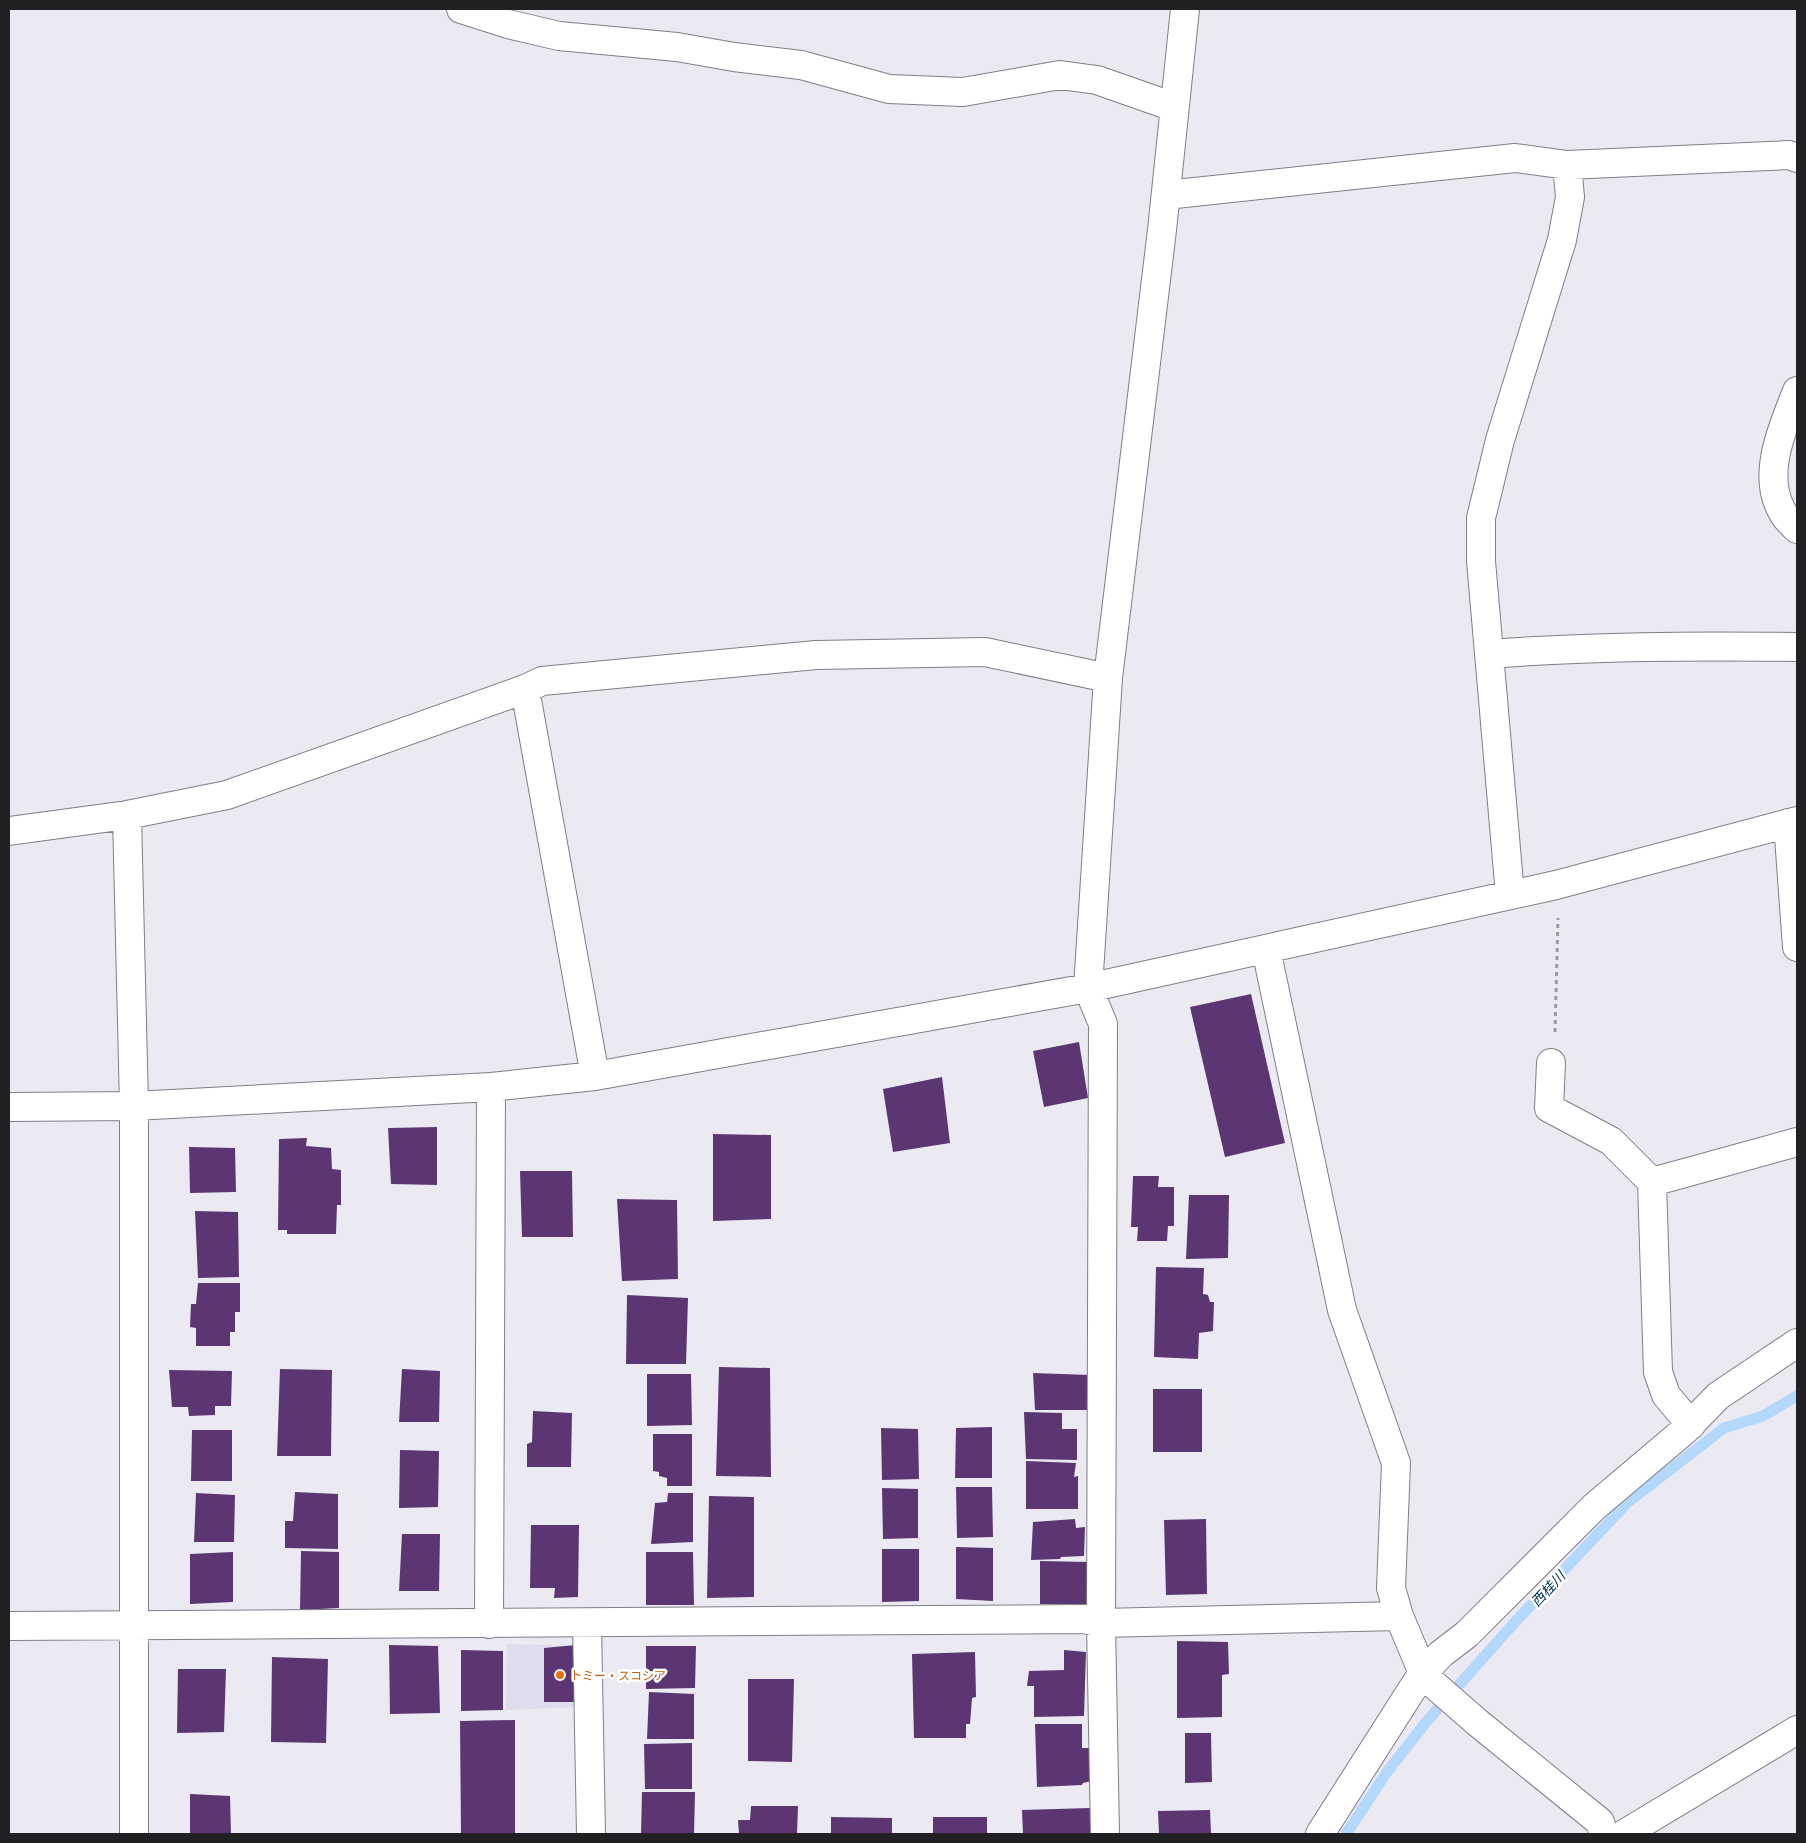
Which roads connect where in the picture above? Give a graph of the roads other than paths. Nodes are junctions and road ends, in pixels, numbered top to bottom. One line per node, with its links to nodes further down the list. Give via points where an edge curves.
1 (461, 9): 3 (street, via 559,36 677,47 801,65 889,89 963,92 1060,75 1097,80)
2 (1185, 9): 3 (street)
3 (1174, 108): 6 (street)
4 (1797, 158): 5 (street, via 1789,155)
5 (1567, 165): 6 (street, via 1515,158); 10 (street, via 1570,197 1562,240 1500,440 1482,518 1481,561)
6 (1166, 195): 11 (street)
7 (1797, 391): 8 (street, via 1777,448 1773,481 1782,512)
8 (1797, 529)
9 (1797, 647): 10 (street, via 1650,645)
10 (1489, 654): 16 (street)
11 (1108, 678): 12 (street, via 985,652 816,655 542,681); 19 (street)
12 (525, 688): 13 (street, via 227,795); 21 (street)
13 (127, 815): 15 (street); 23 (street)
14 (1793, 822): 16 (street); 17 (street)
15 (9, 831)
16 (1510, 895): 18 (street)
17 (1797, 948)
18 (1266, 949): 19 (street); 29 (street, via 1342,1310 1396,1463 1391,1588)
19 (1088, 988): 21 (street); 31 (street, via 1103,1024)
20 (1551, 1063): 26 (street, via 1549,1108 1611,1141)
21 (595, 1076): 22 (street)
22 (491, 1087): 23 (street); 33 (street)
23 (134, 1106): 24 (street); 32 (street)
24 (9, 1107)
25 (1797, 1142): 26 (street)
26 (1652, 1182): 28 (street, via 1658,1372 1666,1395)
27 (1797, 1343): 28 (street, via 1718,1396)
28 (1691, 1425): 35 (street, via 1594,1507 1467,1634 1441,1654)
29 (1399, 1616): 31 (street); 35 (street)
30 (587, 1623): 31 (street, via 930,1619 1084,1619); 33 (street); 38 (street)
31 (1101, 1623): 39 (street)
32 (134, 1624): 33 (street); 34 (street); 37 (street)
33 (489, 1624)
34 (9, 1626)
35 (1427, 1677): 40 (street); 41 (street, via 1600,1822)
36 (1797, 1730): 42 (street)
37 (134, 1834)
38 (591, 1834)
39 (1105, 1834)
40 (1320, 1834)
41 (1604, 1834)
42 (1624, 1834)

